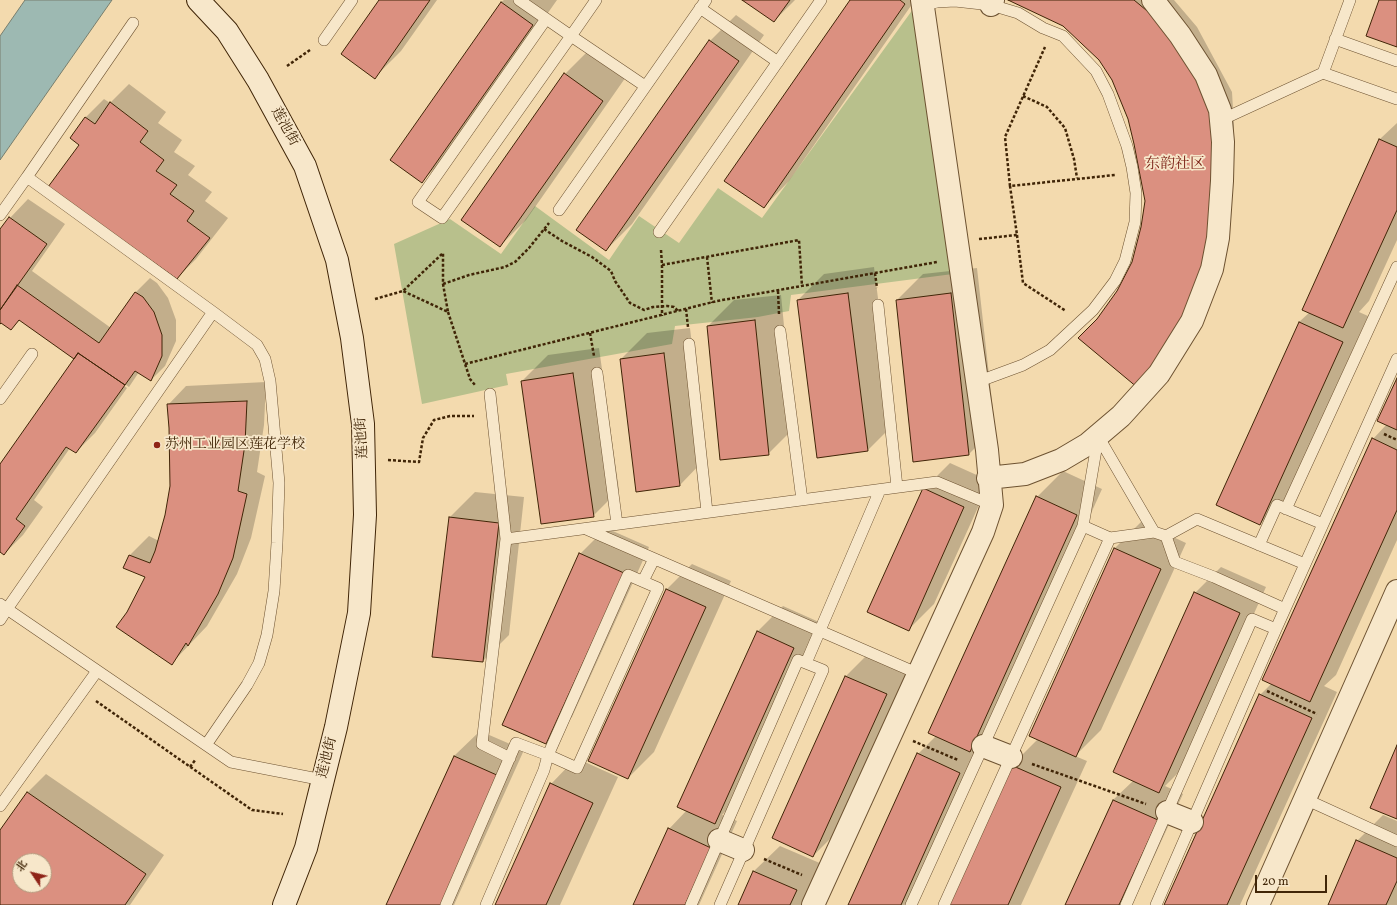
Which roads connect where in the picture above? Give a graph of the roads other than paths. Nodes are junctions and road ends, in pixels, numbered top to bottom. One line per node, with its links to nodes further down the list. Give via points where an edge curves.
1 (198, 0): 71 (street, 莲池街, via 227,31 258,80 305,166 337,260 352,338 363,424 365,515 360,606)
2 (352, 0): 15 (lane)
3 (519, 0): 11 (lane)
4 (596, 0): 13 (lane)
5 (821, 0): 17 (lane)
6 (1152, 0): 21 (street, via 1180,35 1206,75 1220,110)
7 (1350, 0): 14 (lane)
8 (922, 3): 9 (lane); 34 (street)
9 (992, 3): 34 (lane, via 1018,13 1042,28 1062,36 1096,71 1127,146 1136,193 1135,222 1125,261 1115,281 1094,310 1050,350 1023,365)
10 (703, 4): 17 (lane); 19 (lane)
11 (546, 18): 13 (lane); 13 (lane, via 418,202 442,218)
12 (134, 24): 22 (lane)
13 (571, 36): 19 (lane)
14 (1335, 39): 16 (lane); 18 (lane)
15 (324, 40)
16 (1397, 61)
17 (778, 62): 25 (lane)
18 (1323, 73): 20 (lane); 21 (lane)
19 (645, 86): 23 (lane)
20 (1397, 99)
21 (1221, 120): 37 (street, via 1223,142 1218,238 1212,269 1192,321 1159,374 1121,416)
22 (27, 177): 24 (lane); 28 (lane)
23 (559, 210)
24 (0, 215)
25 (659, 232)
26 (1397, 267): 43 (lane)
27 (878, 305): 39 (lane)
28 (213, 312): 58 (lane); 66 (lane, via 257,345 265,359 270,381 279,483 274,583 267,635 259,663 247,685)
29 (780, 331): 41 (lane)
30 (690, 344): 44 (lane)
31 (32, 354): 36 (lane)
32 (1397, 359): 46 (lane)
33 (597, 373): 45 (lane)
34 (977, 382): 38 (street, via 987,450)
35 (490, 394): 52 (lane)
36 (0, 399)
37 (1098, 436): 38 (street, via 1061,460 1024,474); 47 (lane); 49 (lane)
38 (988, 478): 42 (street)
39 (897, 487): 40 (lane); 42 (lane, via 937,482)
40 (880, 490): 41 (lane); 62 (lane)
41 (802, 500): 44 (lane)
42 (992, 506): 65 (street, via 983,532)
43 (1286, 509): 46 (lane); 53 (lane, via 1277,505)
44 (707, 512): 45 (lane)
45 (617, 524): 48 (lane)
46 (1323, 524): 55 (lane)
47 (1083, 526): 51 (lane); 67 (lane)
48 (585, 529): 52 (lane); 54 (lane)
49 (1154, 532): 50 (lane); 51 (lane)
50 (1166, 536): 53 (lane, via 1197,519); 59 (lane, via 1175,562)
51 (1110, 538): 69 (lane)
52 (506, 539): 70 (lane, via 482,744)
53 (1259, 545): 55 (lane)
54 (654, 559): 56 (lane); 62 (lane)
55 (1305, 564): 59 (lane)
56 (643, 581): 68 (lane, via 628,575); 68 (lane, via 658,588 577,768)
57 (1397, 591): 72 (street)
58 (4, 607): 60 (lane); 64 (lane)
59 (1285, 609): 61 (lane)
60 (0, 620)
61 (1276, 629): 74 (lane, via 1252,619); 75 (lane)
62 (820, 631): 63 (lane); 65 (lane)
63 (806, 663): 76 (lane, via 798,660); 78 (lane, via 822,670)
64 (97, 671): 66 (lane); 73 (lane)
65 (919, 674): 84 (street)
66 (206, 745): 71 (lane, via 231,762)
67 (983, 746): 69 (street); 85 (lane)
68 (548, 756): 70 (lane, via 516,743); 81 (lane)
69 (1011, 757): 86 (lane)
70 (510, 758): 80 (lane)
71 (323, 780): 79 (street, 莲池街, via 306,848)
72 (1305, 799): 77 (lane); 89 (street)
73 (0, 806)
74 (1167, 812): 75 (street); 87 (lane)
75 (1192, 822): 88 (lane)
76 (719, 840): 78 (street); 82 (lane)
77 (1397, 841)
78 (743, 850): 83 (lane)
79 (284, 905)
80 (446, 905)
81 (486, 905)
82 (691, 905)
83 (720, 905)
84 (813, 905)
85 (910, 905)
86 (944, 905)
87 (1126, 905)
88 (1156, 905)
89 (1258, 905)

